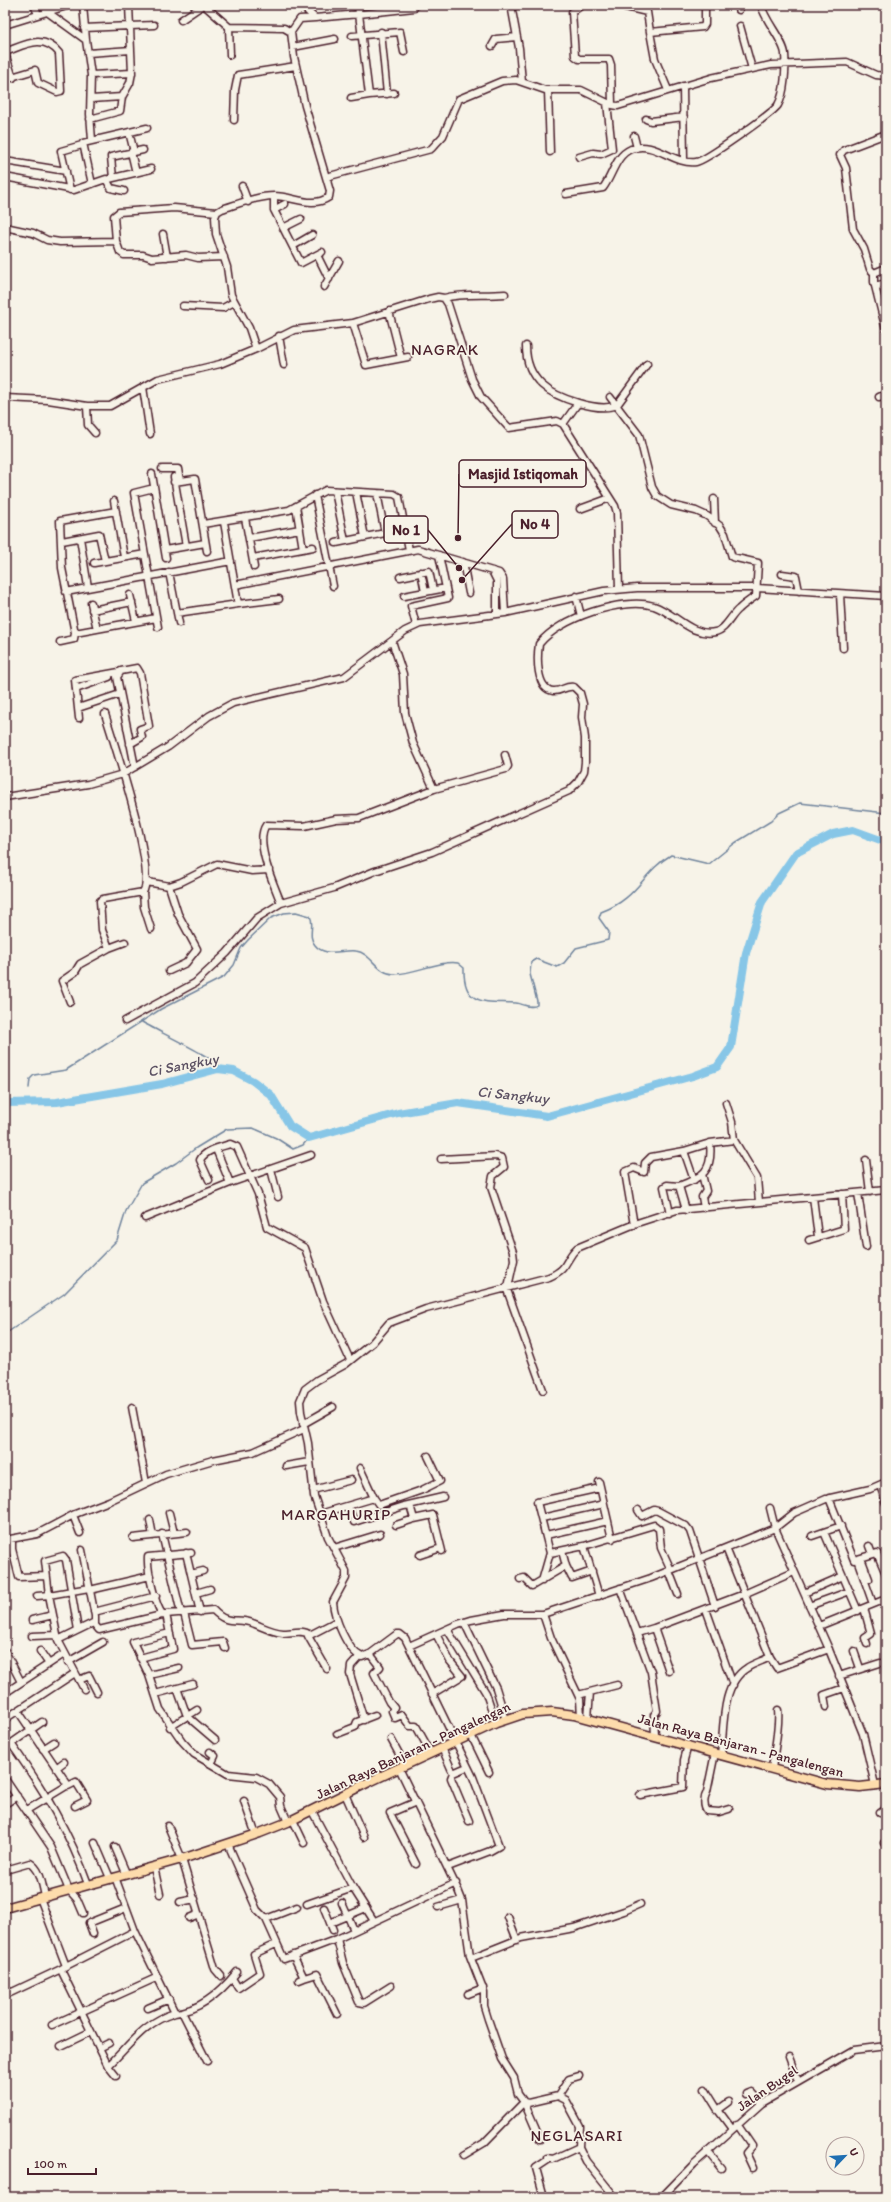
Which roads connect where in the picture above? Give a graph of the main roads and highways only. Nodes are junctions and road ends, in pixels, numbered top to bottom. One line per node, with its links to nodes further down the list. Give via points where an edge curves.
1 (886, 1784): 2 (main road, Jalan Raya Banjaran - Pangalengan, via 835,1786 584,1717 537,1712 496,1723 291,1821 256,1835 182,1859)
2 (5, 1908)

